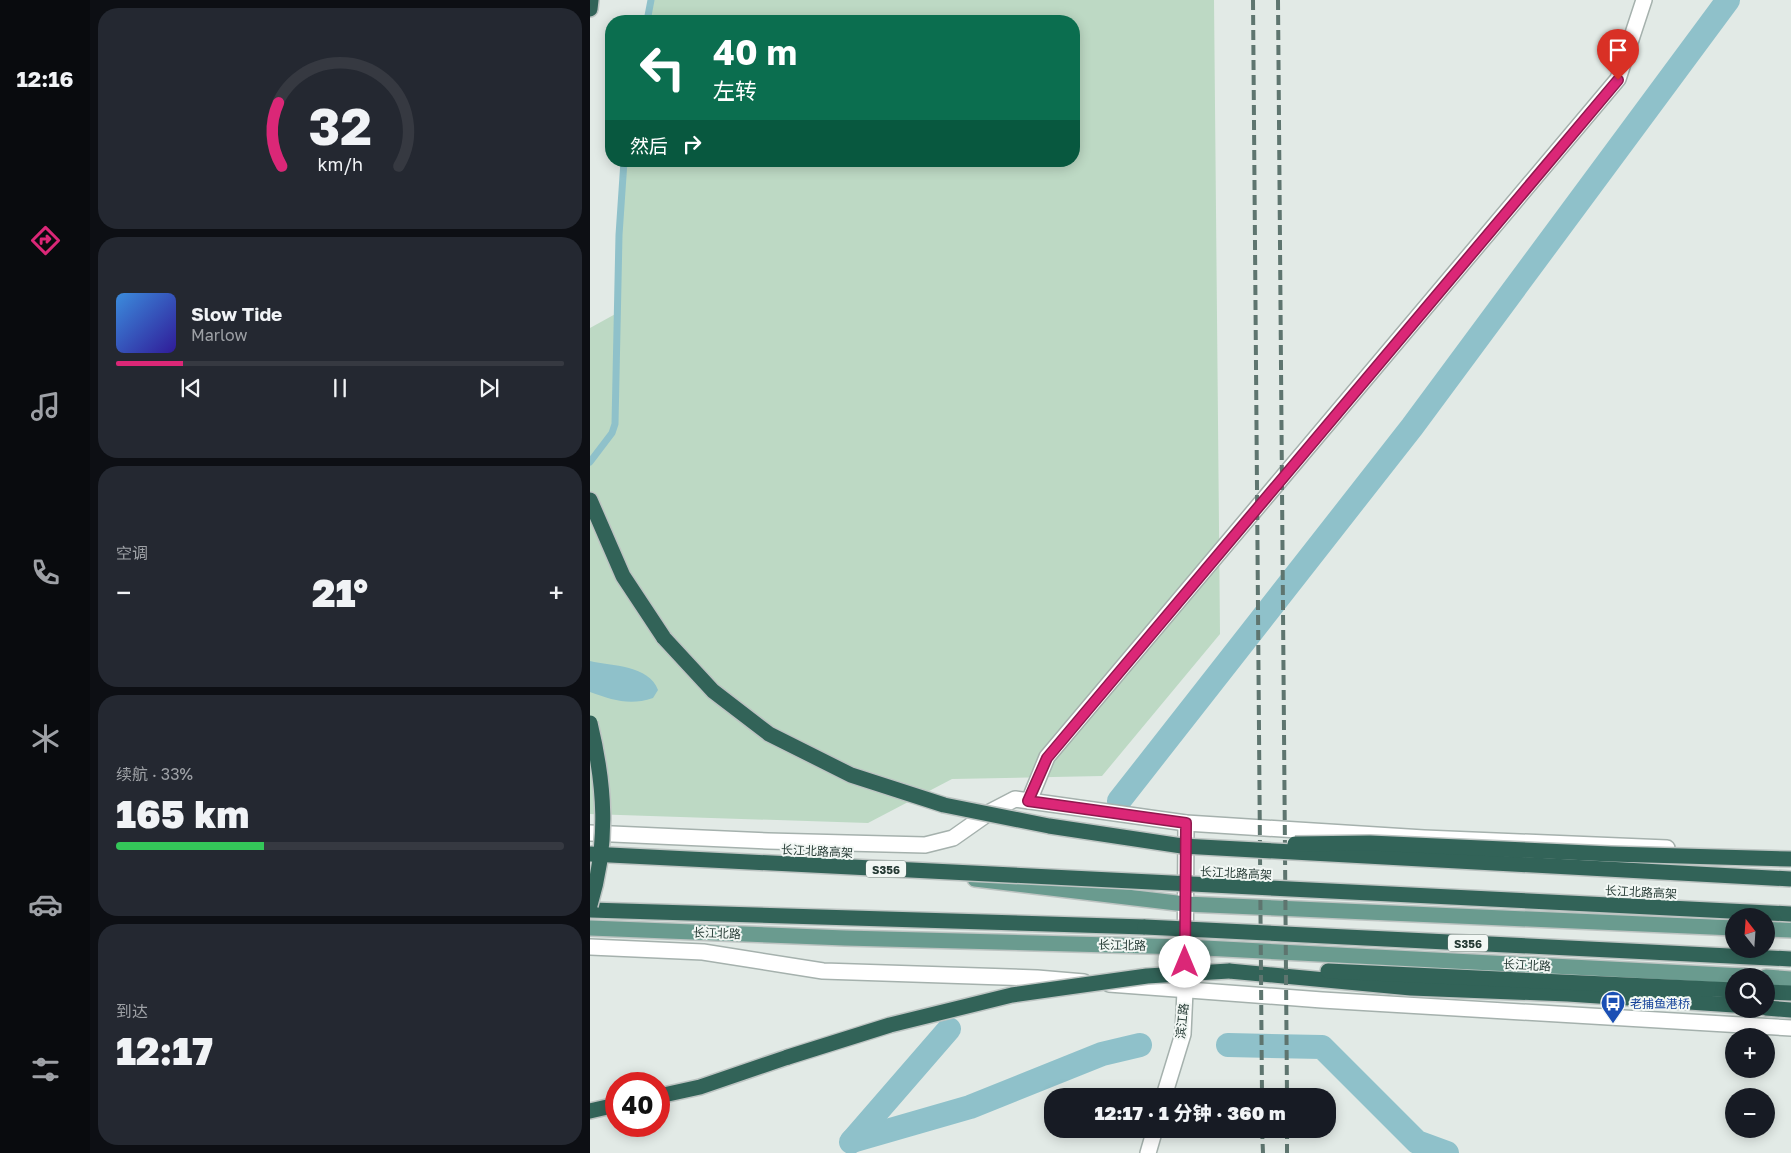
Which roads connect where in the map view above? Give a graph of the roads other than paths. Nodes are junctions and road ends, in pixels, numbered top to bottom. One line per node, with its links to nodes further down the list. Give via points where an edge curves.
1 (591, 0): 3 (highway)
2 (1644, 0): 6 (street, via 1618,80 1047,758)
3 (590, 10)
4 (590, 500): 9 (highway, bridge, via 624,576 664,638 713,691 769,734 851,775 944,805 1049,826)
5 (590, 723): 15 (highway, bridge, via 602,797 603,836 598,878)
6 (1028, 801): 7 (street); 8 (street, via 1015,800 990,812 953,838 925,845)
7 (1186, 823): 10 (street, via 1434,838 1763,853); 16 (street, 滨江路)
8 (590, 833)
9 (1182, 846): 13 (highway, bridge, via 1370,843); 14 (highway, bridge)
10 (1791, 851)
11 (590, 854): 18 (highway, 长江北路高架 / S356, bridge)
12 (590, 859): 16 (main road, S356, via 910,872)
13 (1791, 859)
14 (1791, 879)
15 (590, 904)
16 (1185, 904): 20 (main road, S356); 24 (street, 滨江路)
17 (590, 910): 25 (highway, S356, bridge, via 1145,927)
18 (1791, 914)
19 (590, 928): 24 (main road, 长江北路 / S356)
20 (1725, 928)
21 (1775, 929): 22 (main road)
22 (1791, 930)
23 (590, 947): 31 (street, via 704,952 823,971 1037,978)
24 (1185, 947): 27 (main road, 长江北路 / S356); 31 (street, 滨江路)
25 (1791, 959)
26 (1229, 970): 30 (highway, via 1358,972); 34 (highway, via 1411,988); 39 (highway, bridge, via 1147,976 1012,995 890,1025 700,1087)
27 (1725, 975)
28 (1775, 978): 29 (main road)
29 (1791, 979)
30 (1725, 990)
31 (1185, 991): 37 (street); 38 (street, 滨江路, via 1183,1034)
32 (1775, 992): 33 (highway)
33 (1791, 992)
34 (1725, 1004)
35 (1775, 1009): 36 (highway)
36 (1791, 1010)
37 (1791, 1028)
38 (1166, 1088)
39 (670, 1094)
40 (605, 1108): 41 (highway)
41 (590, 1111)
42 (1152, 1138): 43 (street)
43 (1148, 1153)

